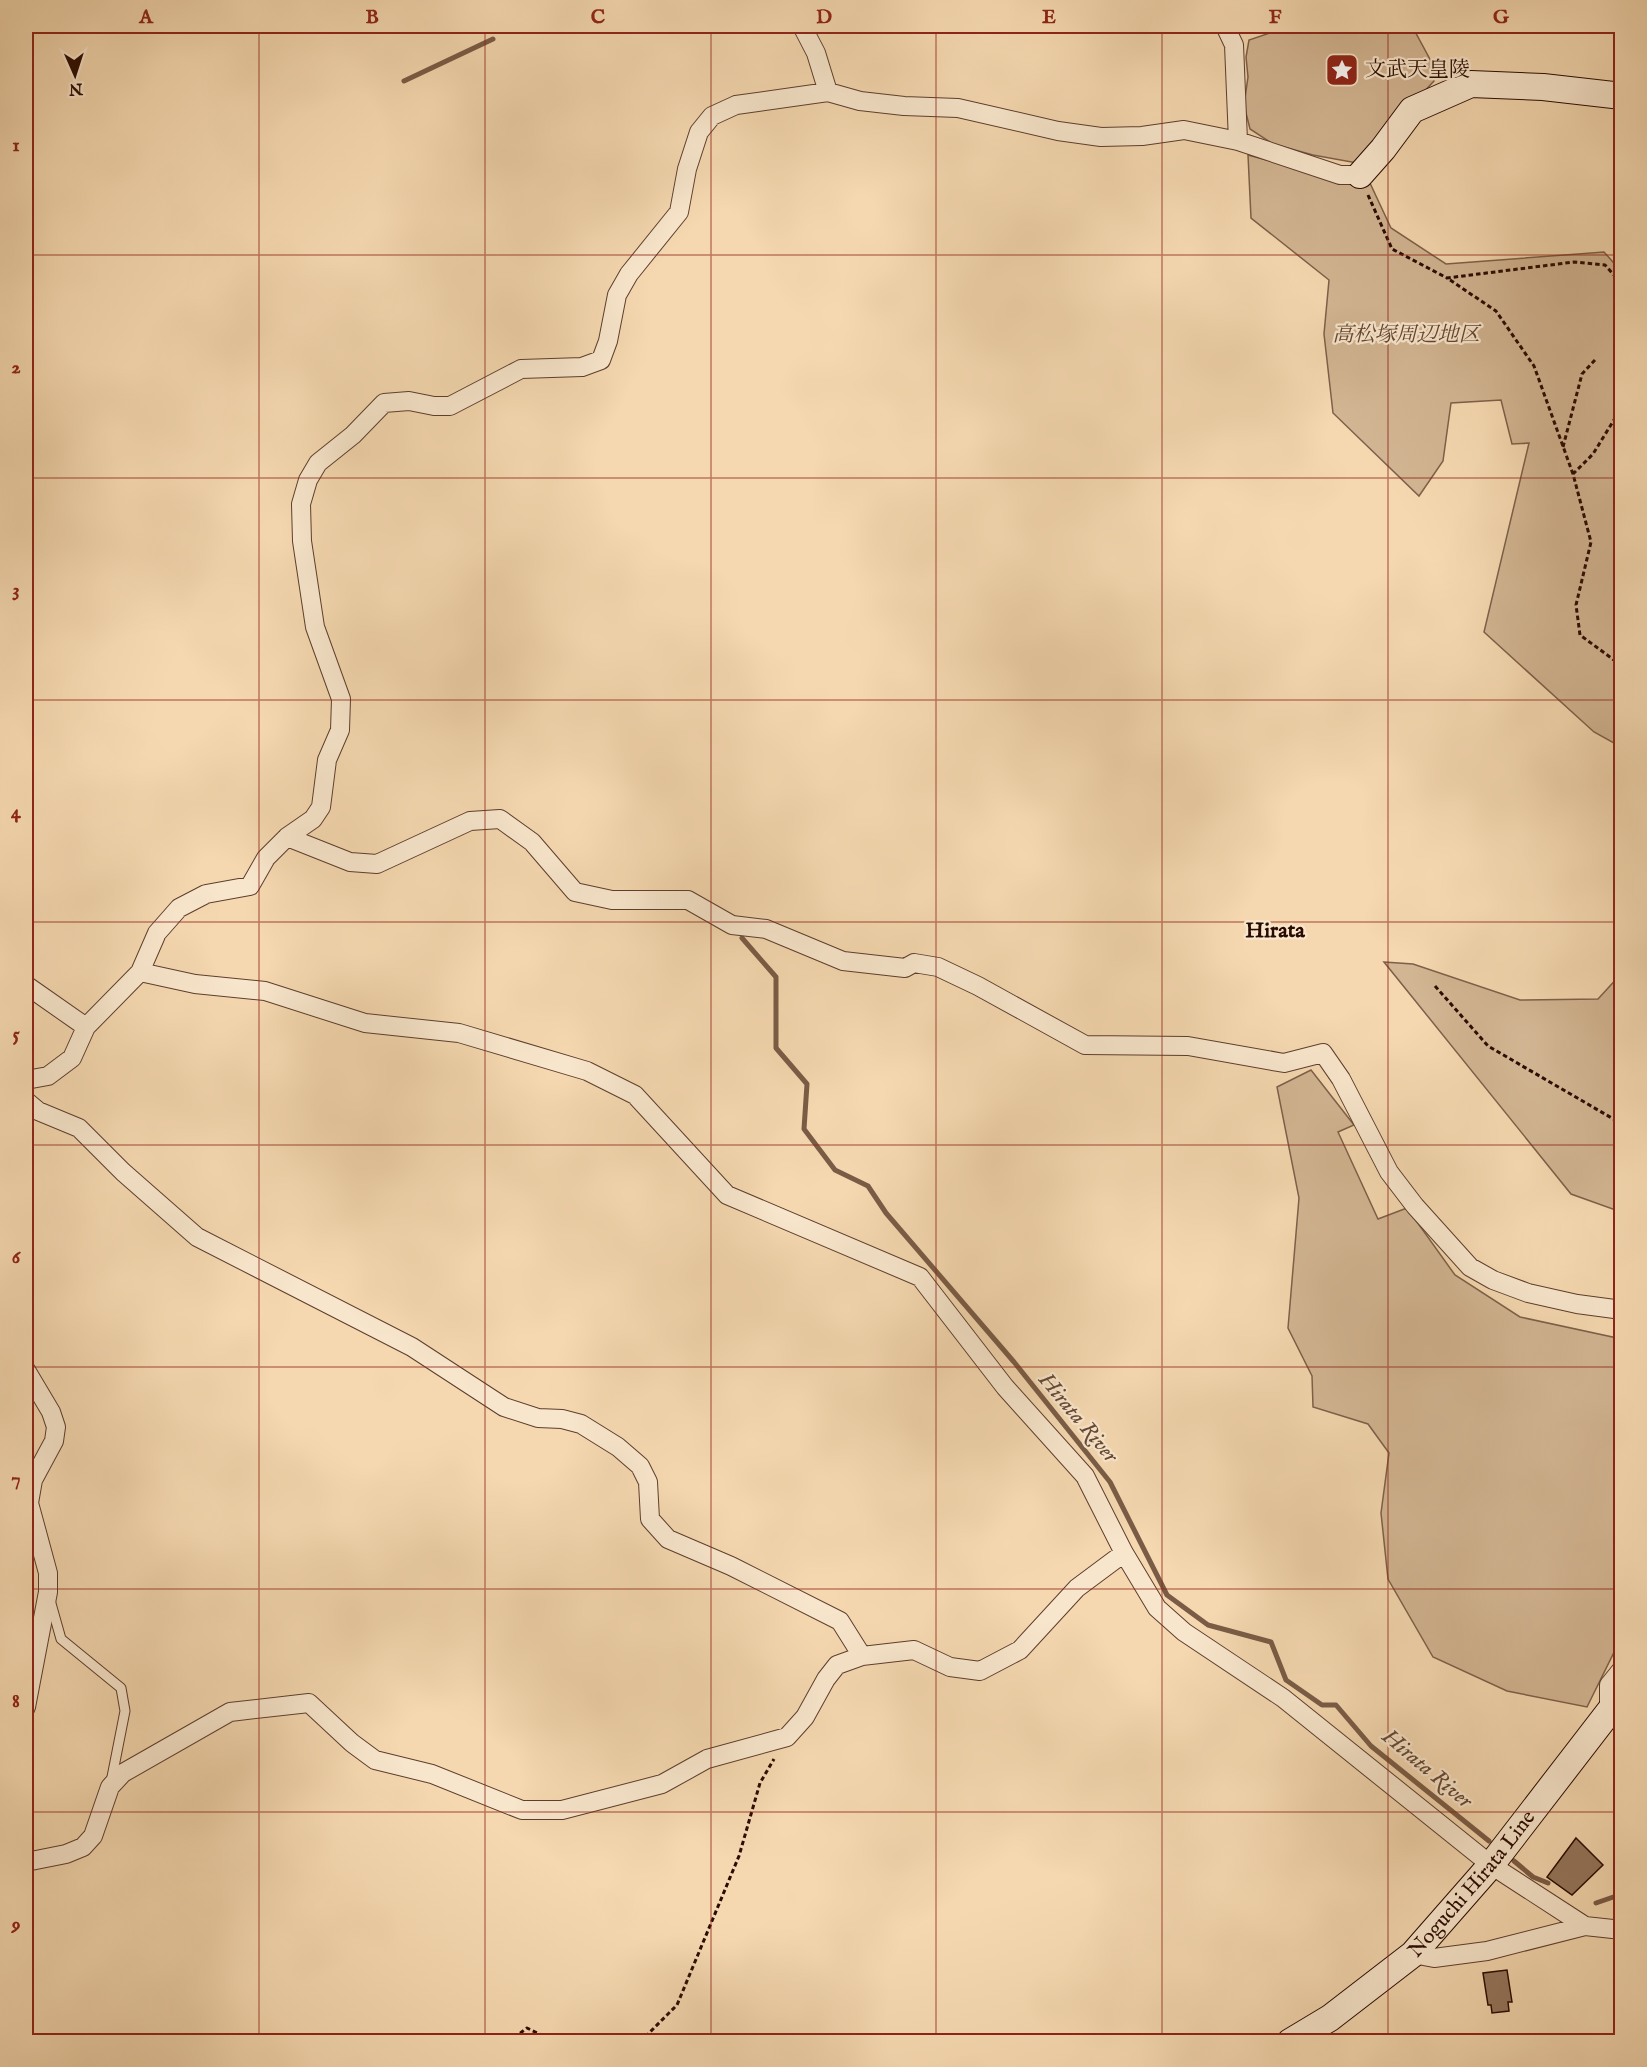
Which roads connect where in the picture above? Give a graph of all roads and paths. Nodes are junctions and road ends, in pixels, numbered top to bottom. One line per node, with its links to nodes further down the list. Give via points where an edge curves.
1 (802, 26): 3 (street, via 816,53)
2 (1225, 26): 5 (street, via 1234,45)
3 (828, 92): 5 (street, via 860,101 958,108 1101,137 1184,130); 14 (street, via 736,105 712,116 699,132 679,212 628,274 618,295 600,360 582,367 521,369 450,406 409,401 384,403 318,464 301,504 302,541 315,627 341,699 340,730 327,760 321,807 314,819)
4 (1622, 96): 6 (main road, via 1471,84 1412,110)
5 (1238, 141): 6 (street, via 1340,175)
6 (1360, 175): 7 (path, via 1392,249)
7 (1447, 278): 8 (path, via 1574,262 1605,265); 11 (path, via 1496,311 1534,366)
8 (1622, 284)
9 (1595, 360): 11 (path, via 1582,374)
10 (1622, 414): 12 (path, via 1617,415 1593,454)
11 (1563, 448): 12 (path)
12 (1574, 474): 13 (path, via 1591,542 1576,605 1580,635 1614,660)
13 (1622, 660)
14 (287, 837): 15 (street, via 266,858 250,886 206,894 179,908 157,933); 22 (street, via 350,862 377,864 470,821 500,819 531,842 575,892 612,900 688,900 732,925 766,929 843,961 905,968 915,963 938,967 1085,1045 1188,1046 1284,1063 1323,1053 1341,1079 1389,1172 1470,1267 1528,1293)
15 (140, 972): 18 (street); 24 (street, via 195,984 265,991 365,1023 459,1033 587,1071 635,1095 727,1196 920,1277 1005,1387 1085,1476)
16 (26, 985): 18 (street)
17 (1435, 986): 21 (path, via 1488,1046)
18 (86, 1027): 19 (street, via 72,1058 48,1076)
19 (26, 1080)
20 (26, 1101): 26 (street, via 38,1111 79,1128 197,1237 412,1347 504,1407 538,1418 581,1424 618,1446 640,1466 648,1482 650,1520 668,1539 840,1621)
21 (1622, 1124)
22 (1622, 1310)
23 (26, 1370): 25 (street, via 56,1426 54,1441 33,1480 29,1503 48,1573)
24 (1124, 1553): 26 (street, via 1077,1588 1020,1650 980,1671 950,1667 914,1650); 33 (street, via 1157,1608 1184,1632 1283,1698)
25 (48, 1592): 29 (street); 31 (lane, via 61,1639 121,1688 125,1710)
26 (862, 1656): 30 (street, via 837,1665 805,1717)
27 (1622, 1669): 28 (street, via 1609,1685)
28 (1615, 1703): 33 (main road, Noguchi Hirata Line)
29 (26, 1707)
30 (787, 1737): 31 (street, via 707,1759 662,1784 562,1810 522,1810 432,1774 375,1760 309,1703 230,1712 123,1773); 39 (path, via 760,1783 739,1856 677,2005)
31 (110, 1787): 32 (street, via 93,1836 83,1847)
32 (26, 1862)
33 (1491, 1864): 34 (street); 36 (main road, Noguchi Hirata Line)
34 (1585, 1926): 35 (street); 36 (street, via 1487,1951 1434,1958)
35 (1622, 1930)
36 (1413, 1954): 40 (main road, Noguchi Hirata Line, via 1330,2018)
37 (508, 2042): 38 (path, via 527,2028)
38 (556, 2042)
39 (640, 2042)
40 (1290, 2042)

